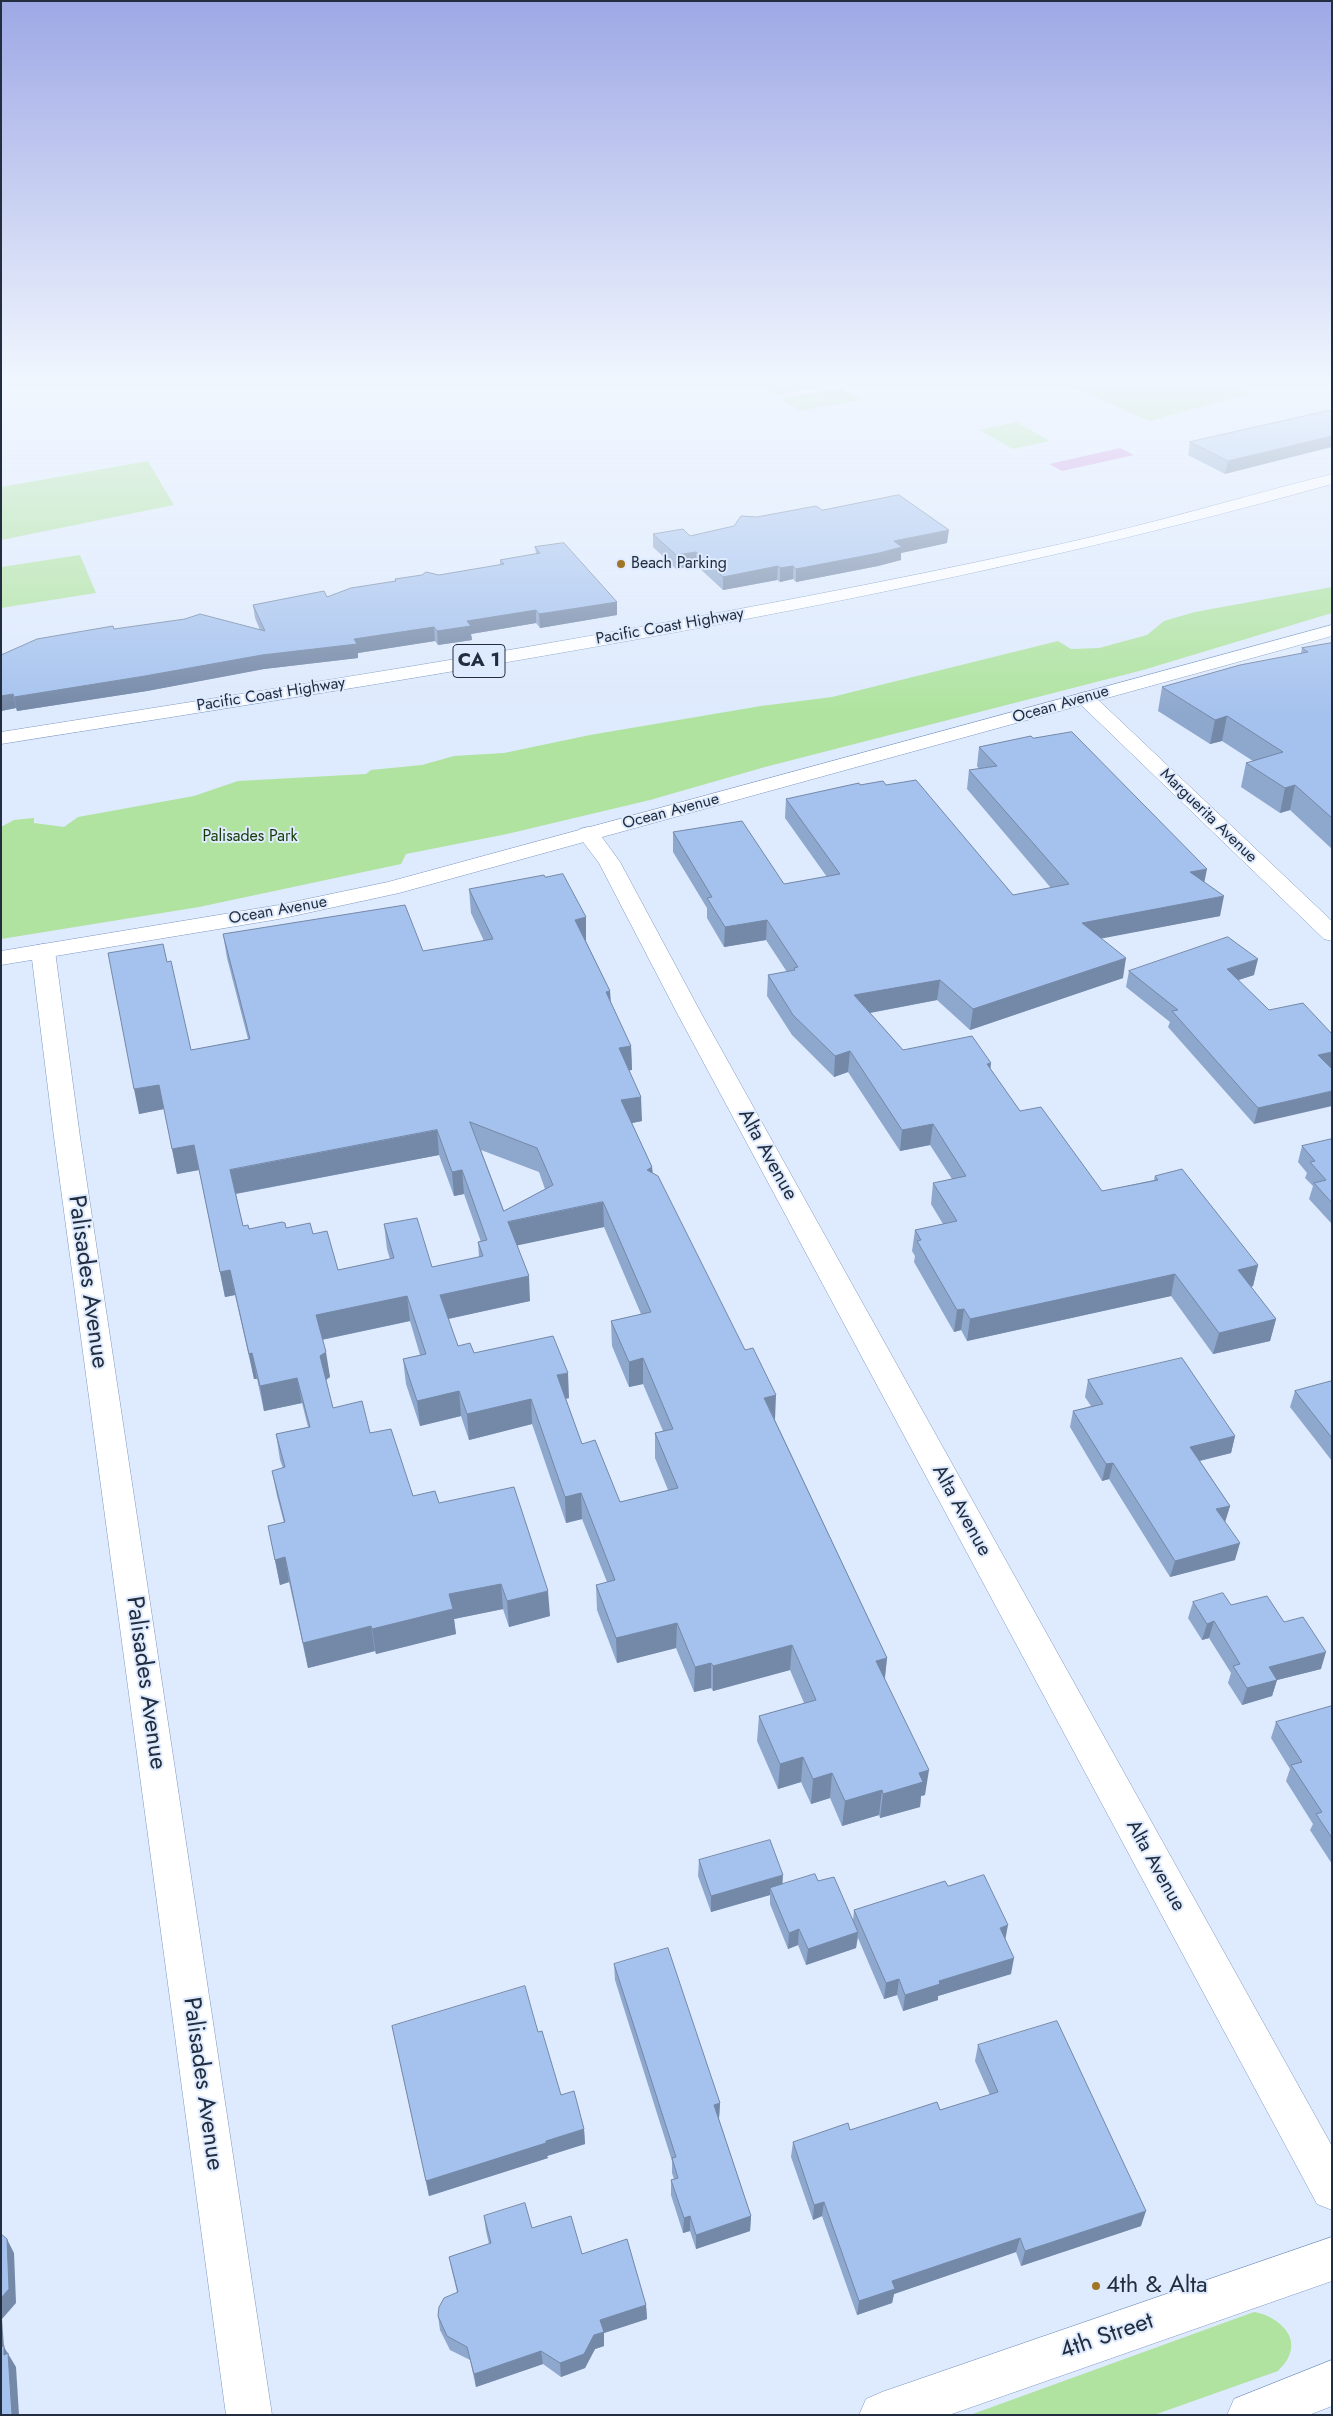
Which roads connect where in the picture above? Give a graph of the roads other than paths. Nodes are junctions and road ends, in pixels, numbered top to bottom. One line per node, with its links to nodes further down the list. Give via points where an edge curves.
1 (1291, 490): 4 (main road, Pacific Coast Highway / CA 1, via 1063,549 748,613 453,666)
2 (1332, 630): 3 (main road, Ocean Avenue)
3 (1085, 698): 5 (main road, Ocean Avenue); 6 (main road, Marguerita Avenue)
4 (1, 738)
5 (588, 834): 7 (main road, Ocean Avenue, via 340,900); 9 (main road, Alta Avenue, via 609,862)
6 (1332, 934)
7 (43, 951): 8 (main road, Ocean Avenue); 12 (main road, Palisades Avenue)
8 (1, 958)
9 (1332, 2189)
10 (1332, 2259): 13 (main road, 4th Street)
11 (1332, 2383): 14 (main road)
12 (249, 2415)
13 (882, 2415)
14 (1250, 2415)

